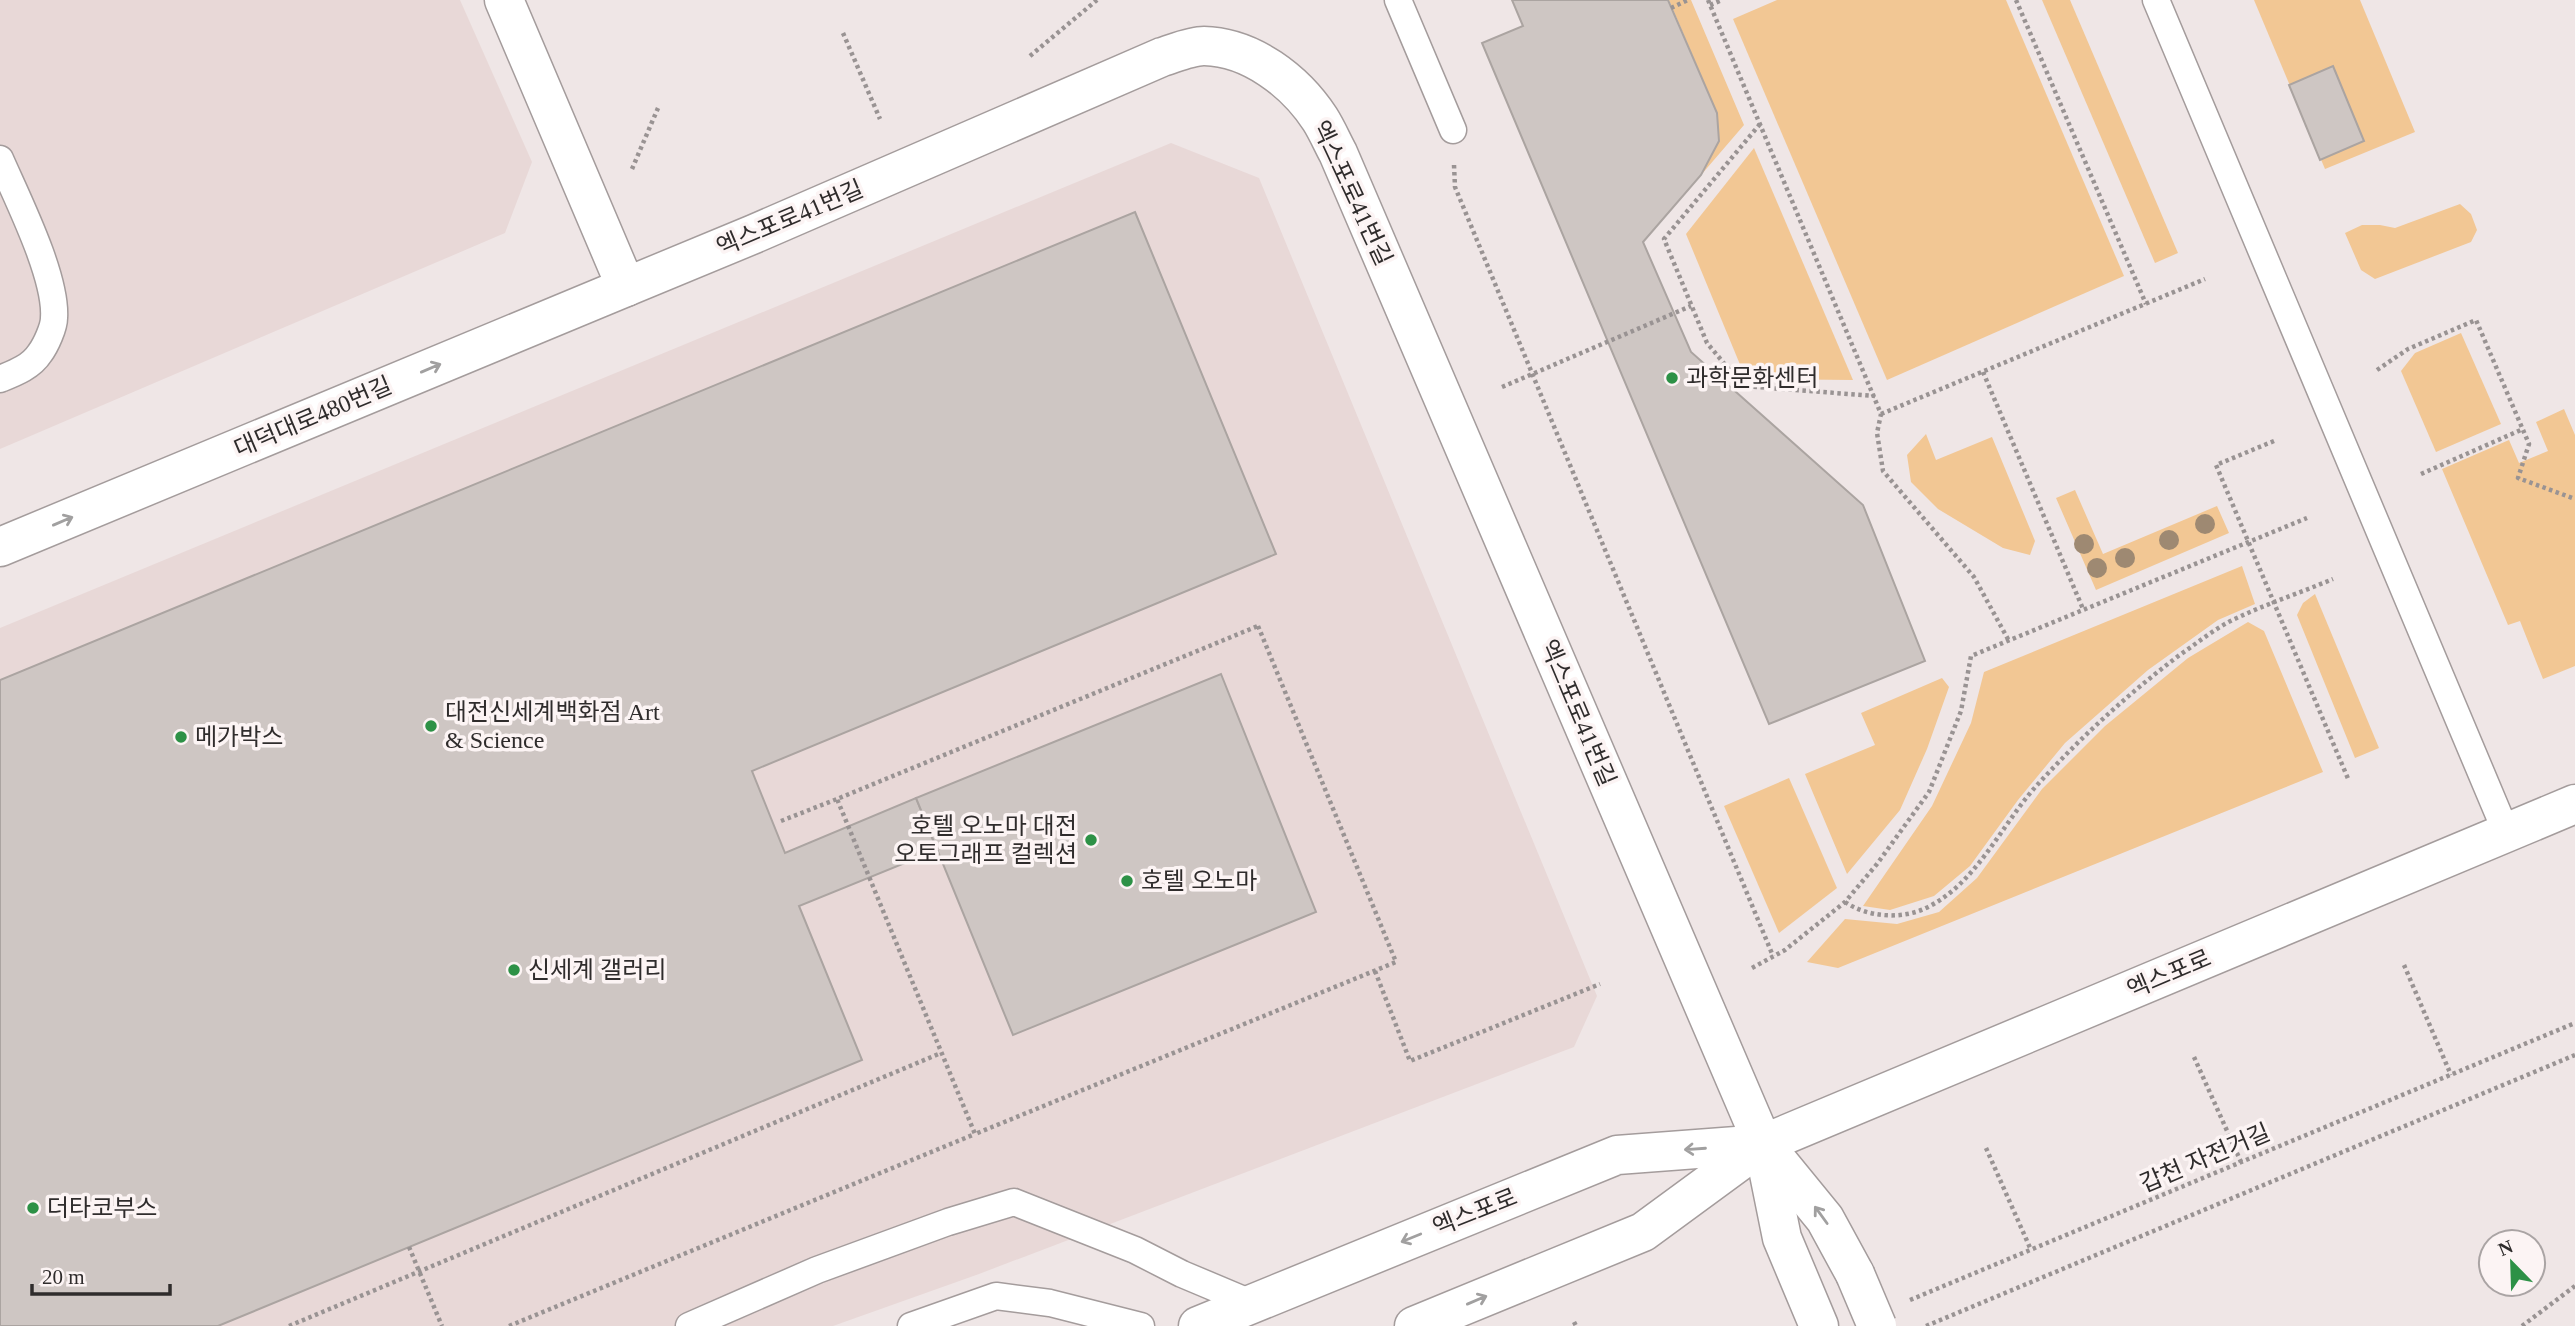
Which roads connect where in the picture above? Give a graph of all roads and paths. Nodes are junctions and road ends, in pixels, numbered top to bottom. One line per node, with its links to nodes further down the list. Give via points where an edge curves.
1 (504, 0): 19 (street)
2 (1097, 0): 11 (path)
3 (1398, 0): 15 (lane)
4 (1688, 0): 9 (path)
5 (1722, 0): 8 (path)
6 (2016, 0): 20 (path)
7 (2156, 0): 44 (lane)
8 (1709, 3): 14 (path)
9 (1671, 8)
10 (843, 33): 13 (path)
11 (1030, 56)
12 (658, 108): 17 (path)
13 (880, 119)
14 (1760, 124): 21 (path, via 1664,239); 27 (path)
15 (1452, 130): 24 (path, via 1455,187)
16 (0, 159): 25 (lane, via 50,285 55,320 41,353 26,368)
17 (632, 169)
18 (2205, 279): 20 (path)
19 (626, 287): 35 (street, 대덕대로480번길, one-way to 19); 57 (street, 엑스포로41번길, via 1162,57 1203,46 1239,52 1269,67 1297,90 1321,120 1338,153)
20 (2146, 304): 23 (path)
21 (1692, 306): 24 (path); 27 (path, via 1707,343 1743,386)
22 (2377, 370): 29 (path, via 2407,349 2476,320)
23 (1983, 371): 28 (path); 38 (path)
24 (1532, 374): 26 (path); 46 (path)
25 (0, 379)
26 (1502, 387)
27 (1874, 397): 28 (path)
28 (1881, 414): 39 (path, via 1877,433 1883,471 1974,577)
29 (2523, 429): 31 (path); 32 (path, via 2529,444 2518,478)
30 (2274, 441): 34 (path, via 2216,465)
31 (2421, 474)
32 (2575, 499)
33 (2307, 518): 34 (path)
34 (2249, 541): 37 (path); 38 (path)
35 (0, 547)
36 (2333, 579): 37 (path)
37 (2274, 603): 40 (path); 45 (path, via 2210,634 2148,679 2088,732 2037,785 1959,886 1924,909 1891,916 1857,910)
38 (2083, 610): 39 (path)
39 (2009, 641): 45 (path, via 1971,656 1961,711 1929,792)
40 (2349, 781)
41 (837, 799): 43 (path); 49 (path, via 1258,626 1396,962); 52 (path)
42 (2575, 804): 44 (street, 엑스포로)
43 (781, 821)
44 (2506, 832): 57 (street, 엑스포로)
45 (1844, 902): 46 (path)
46 (1773, 957): 48 (path)
47 (2404, 965): 55 (path)
48 (1752, 968)
49 (1375, 971): 50 (path, via 1410,1061); 56 (path)
50 (1600, 984)
51 (2575, 1023): 55 (path, 갑천 자전거길)
52 (941, 1053): 56 (path); 62 (path)
53 (2575, 1055): 75 (path)
54 (2194, 1057): 59 (path)
55 (2451, 1074): 59 (path, 갑천 자전거길)
56 (975, 1134): 68 (path)
57 (1763, 1144): 64 (street, 엑스포로, one-way to 64, via 1617,1155); 65 (street, one-way to 57, bridge, via 1855,1274 1825,1219); 73 (street, 엑스포로, one-way to 57, via 1643,1231); 74 (street, via 1782,1238)
58 (1986, 1148): 61 (path)
59 (2241, 1162): 61 (path, 갑천 자전거길)
60 (409, 1247): 62 (path)
61 (2031, 1250): 65 (path, 갑천 자전거길)
62 (419, 1271): 66 (path); 67 (path)
63 (2575, 1286): 76 (path)
64 (1251, 1303): 69 (lane, via 1014,1202 817,1270); 72 (street, 엑스포로)
65 (1889, 1315)
66 (289, 1326)
67 (442, 1326)
68 (509, 1326)
69 (689, 1326)
70 (911, 1326): 71 (lane, via 996,1296 1050,1303)
71 (1141, 1326)
72 (1198, 1326)
73 (1414, 1326)
74 (1819, 1326)
75 (1926, 1326)
76 (2522, 1326)

